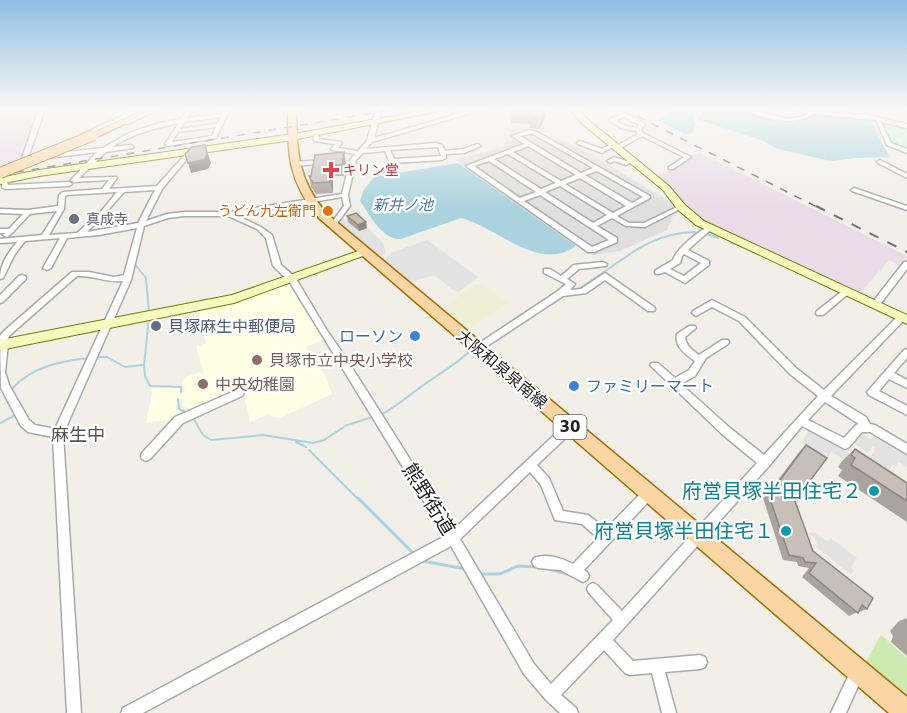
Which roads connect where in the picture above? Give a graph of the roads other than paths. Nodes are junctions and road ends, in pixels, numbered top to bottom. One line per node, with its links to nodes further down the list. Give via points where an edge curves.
1 (31, 142): 37 (street)
2 (65, 142): 37 (street)
3 (80, 142): 33 (street)
4 (81, 142): 45 (main road, bridge)
5 (104, 142): 22 (street)
6 (118, 142): 22 (street)
7 (169, 142): 8 (street)
8 (181, 142)
9 (198, 142): 28 (street)
10 (255, 142): 28 (street)
11 (293, 142): 41 (main road, 大阪和泉泉南線 / 30)
12 (333, 142): 32 (street, via 339,143 334,149)
13 (369, 142): 32 (street)
14 (526, 142): 21 (street)
15 (552, 142): 43 (street)
16 (610, 142): 24 (street)
17 (621, 142): 24 (street)
18 (659, 142): 44 (street, via 688,157)
19 (889, 142): 29 (street)
20 (580, 143): 24 (street, via 602,151)
21 (529, 144): 30 (street); 46 (street)
22 (112, 145): 27 (street)
23 (478, 146): 31 (street)
24 (615, 146): 36 (street)
25 (131, 147): 27 (street)
26 (387, 149): 31 (street, via 436,146); 31 (street, via 392,161 442,158); 32 (street)
27 (103, 150): 33 (street); 42 (street)
28 (192, 151): 42 (street); 50 (street)
29 (907, 151)
30 (508, 152): 35 (street); 49 (street)
31 (443, 153)
32 (358, 154): 34 (street); 56 (street)
33 (49, 156): 37 (street)
34 (346, 159)
35 (490, 159): 54 (street); 58 (street, via 469,166)
36 (632, 160): 39 (street); 60 (street, via 666,188)
37 (25, 161): 45 (street, via 18,169)
38 (337, 161): 41 (street)
39 (610, 161)
40 (880, 162): 47 (street)
41 (294, 164): 57 (main road, 大阪和泉泉南線 / 30)
42 (87, 166): 45 (street); 48 (street)
43 (598, 168): 46 (street); 59 (street, via 648,197)
44 (671, 168)
45 (1, 174): 48 (street, via 5,187)
46 (579, 175): 49 (street); 59 (street)
47 (907, 176)
48 (72, 182): 52 (street, via 114,178); 55 (street)
49 (560, 183): 54 (street); 66 (street)
50 (159, 188): 51 (street); 67 (street)
51 (123, 189): 52 (street); 73 (street)
52 (105, 190): 55 (street)
53 (854, 190): 62 (street)
54 (540, 192): 58 (street); 69 (street)
55 (65, 193): 61 (street)
56 (345, 195): 57 (street); 68 (street, via 347,206)
57 (309, 201): 65 (street); 68 (main road, 大阪和泉泉南線 / 30)
58 (519, 201): 69 (street, via 591,250 614,240)
59 (632, 206): 66 (street)
60 (681, 207): 66 (street, via 638,227); 70 (street)
61 (61, 208): 64 (street); 75 (street)
62 (907, 208)
63 (0, 211): 64 (street)
64 (28, 212): 72 (street)
65 (229, 214): 67 (street, via 184,214); 88 (street, 熊野街道, via 269,237 278,266)
66 (612, 216): 69 (street)
67 (141, 225): 73 (street); 86 (street)
68 (333, 225): 79 (main road, 大阪和泉泉南線 / 30)
69 (592, 225)
70 (710, 228): 78 (street); 90 (street)
71 (0, 231): 72 (street)
72 (11, 231): 77 (street)
73 (79, 235): 74 (street)
74 (64, 237): 75 (street); 83 (street)
75 (44, 238): 76 (street)
76 (22, 240): 77 (street); 80 (street)
77 (1, 241)
78 (684, 251): 78 (street, via 706,263 685,280 662,271)
79 (364, 252): 88 (street); 102 (main road, 大阪和泉泉南線 / 30)
80 (3, 264): 85 (street)
81 (603, 264): 89 (street, via 577,267)
82 (907, 264): 93 (street)
83 (47, 268)
84 (547, 271): 89 (street)
85 (0, 276)
86 (128, 277): 98 (street); 101 (street, via 117,281 75,274 7,333)
87 (22, 278): 92 (street)
88 (292, 279): 98 (street, via 234,298); 123 (street, 熊野街道)
89 (562, 279): 91 (street, via 571,284)
90 (845, 292): 93 (street); 96 (street)
91 (561, 293): 94 (street, via 583,291 604,276); 102 (street)
92 (0, 300)
93 (875, 305): 97 (street)
94 (651, 309)
95 (696, 313): 110 (street, via 712,303 734,314)
96 (820, 313)
97 (904, 319): 110 (street)
98 (107, 322): 101 (street); 115 (street)
99 (692, 328): 104 (street, via 680,340)
100 (725, 342): 104 (street)
101 (1, 344): 115 (street, via 0,372 25,423 32,429)
102 (478, 348): 113 (main road, 大阪和泉泉南線 / 30)
103 (907, 352): 106 (street)
104 (700, 360): 107 (street, via 692,373)
105 (656, 365): 107 (street)
106 (888, 374): 108 (street); 111 (street, via 872,392)
107 (675, 383): 118 (street)
108 (907, 384)
109 (239, 393): 117 (street, via 179,420)
110 (825, 397): 112 (street); 114 (street, via 862,420)
111 (907, 411)
112 (801, 420): 114 (street, via 845,444 860,428); 118 (street)
113 (570, 427): 119 (street); 120 (main road, 大阪和泉泉南線 / 30)
114 (867, 428): 116 (street)
115 (58, 434): 132 (street)
116 (907, 448)
117 (146, 456)
118 (765, 463): 121 (street)
119 (530, 465): 122 (street, via 545,482 559,516 584,519); 123 (street)
120 (648, 494): 121 (main road, 大阪和泉泉南線 / 30); 122 (street)
121 (698, 536): 126 (street); 130 (main road, 大阪和泉泉南線 / 30)
122 (606, 537): 124 (street, via 579,573 561,564)
123 (453, 538): 131 (street, 熊野街道, via 529,669); 133 (street)
124 (538, 561)
125 (593, 589): 126 (street)
126 (622, 621): 127 (street)
127 (604, 640): 129 (street, via 630,668); 131 (street)
128 (700, 662): 129 (street)
129 (657, 666): 135 (street)
130 (858, 671): 136 (street); 137 (main road, 大阪和泉泉南線 / 30)
131 (550, 695): 134 (street, 熊野街道)
132 (74, 713)
133 (128, 713)
134 (571, 713)
135 (669, 713)
136 (838, 713)
137 (907, 713)

